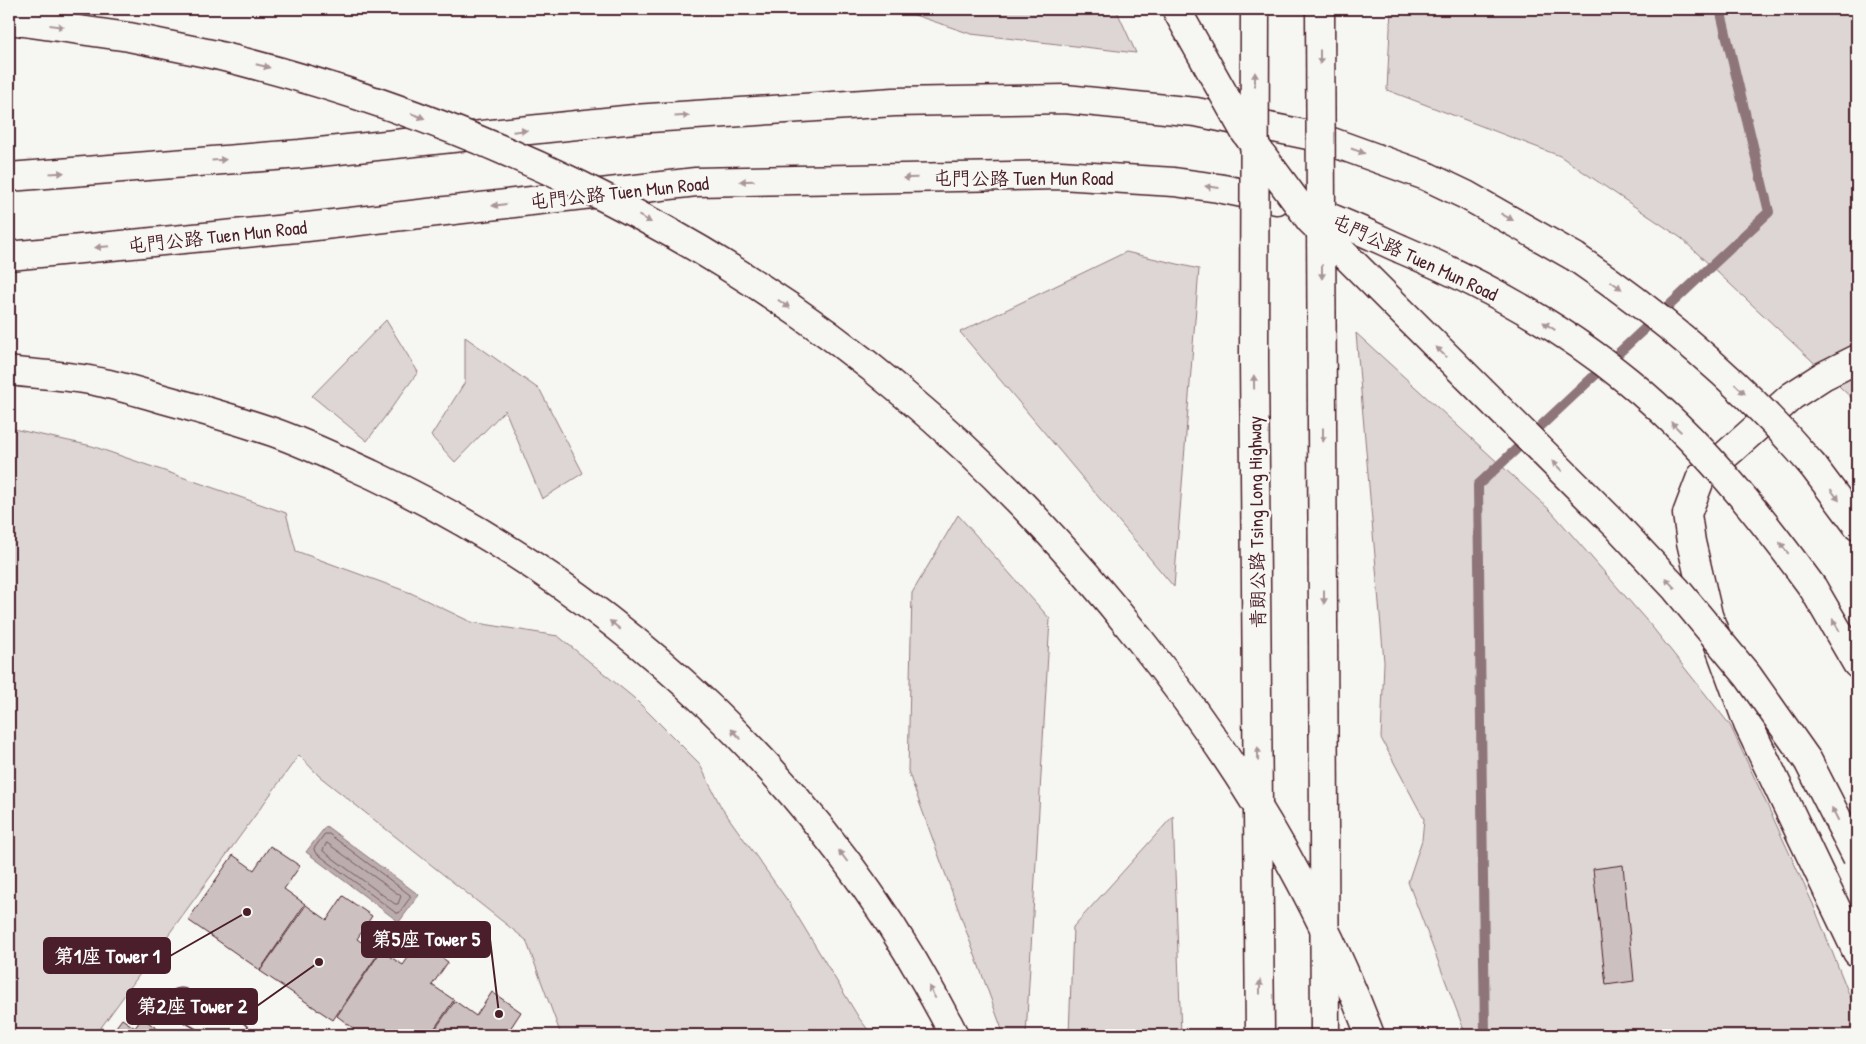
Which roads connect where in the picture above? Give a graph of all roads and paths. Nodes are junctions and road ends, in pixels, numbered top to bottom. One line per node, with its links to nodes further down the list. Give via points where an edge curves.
1 (1176, 9): 11 (main road, one-way to 1, bridge, via 1808,761 1748,676 1676,589 1614,524 1310,220 1245,132)
2 (1255, 9): 16 (main road, 青朗公路 Tsing Long Highway, one-way to 2, bridge, via 1254,370)
3 (1320, 9): 17 (main road, one-way to 17, bridge)
4 (9, 20): 18 (main road, one-way to 18, bridge, via 120,35 216,55 331,86 480,139 626,208 706,253 838,342 905,394 982,465 1073,558 1149,651 1200,718 1246,788 1307,894)
5 (9, 177): 9 (main road, one-way to 9, bridge, via 300,154 634,119 894,102 1065,99 1196,112 1278,127 1426,176 1504,215 1576,257 1654,312 1780,426)
6 (9, 256): 10 (main road, 屯門公路 Tuen Mun Road, one-way to 6, bridge, via 1813,588 1764,523 1716,467 1644,395 1608,365 1528,312 1446,268 1314,212 1277,200 1174,182 1060,175 696,182 307,227)
7 (1857, 359): 12 (main road, via 1792,396 1701,477 1688,514 1708,615 1748,724)
8 (9, 371): 15 (main road, one-way to 8, via 918,966 820,825 723,720 596,610 464,523 406,491 299,443 210,412 97,381)
9 (1857, 525)
10 (1857, 664)
11 (1857, 857)
12 (1857, 952)
13 (181, 1003): 14 (main road)
14 (235, 1035)
15 (954, 1035)
16 (1260, 1035)
17 (1325, 1035)
18 (1370, 1035)

